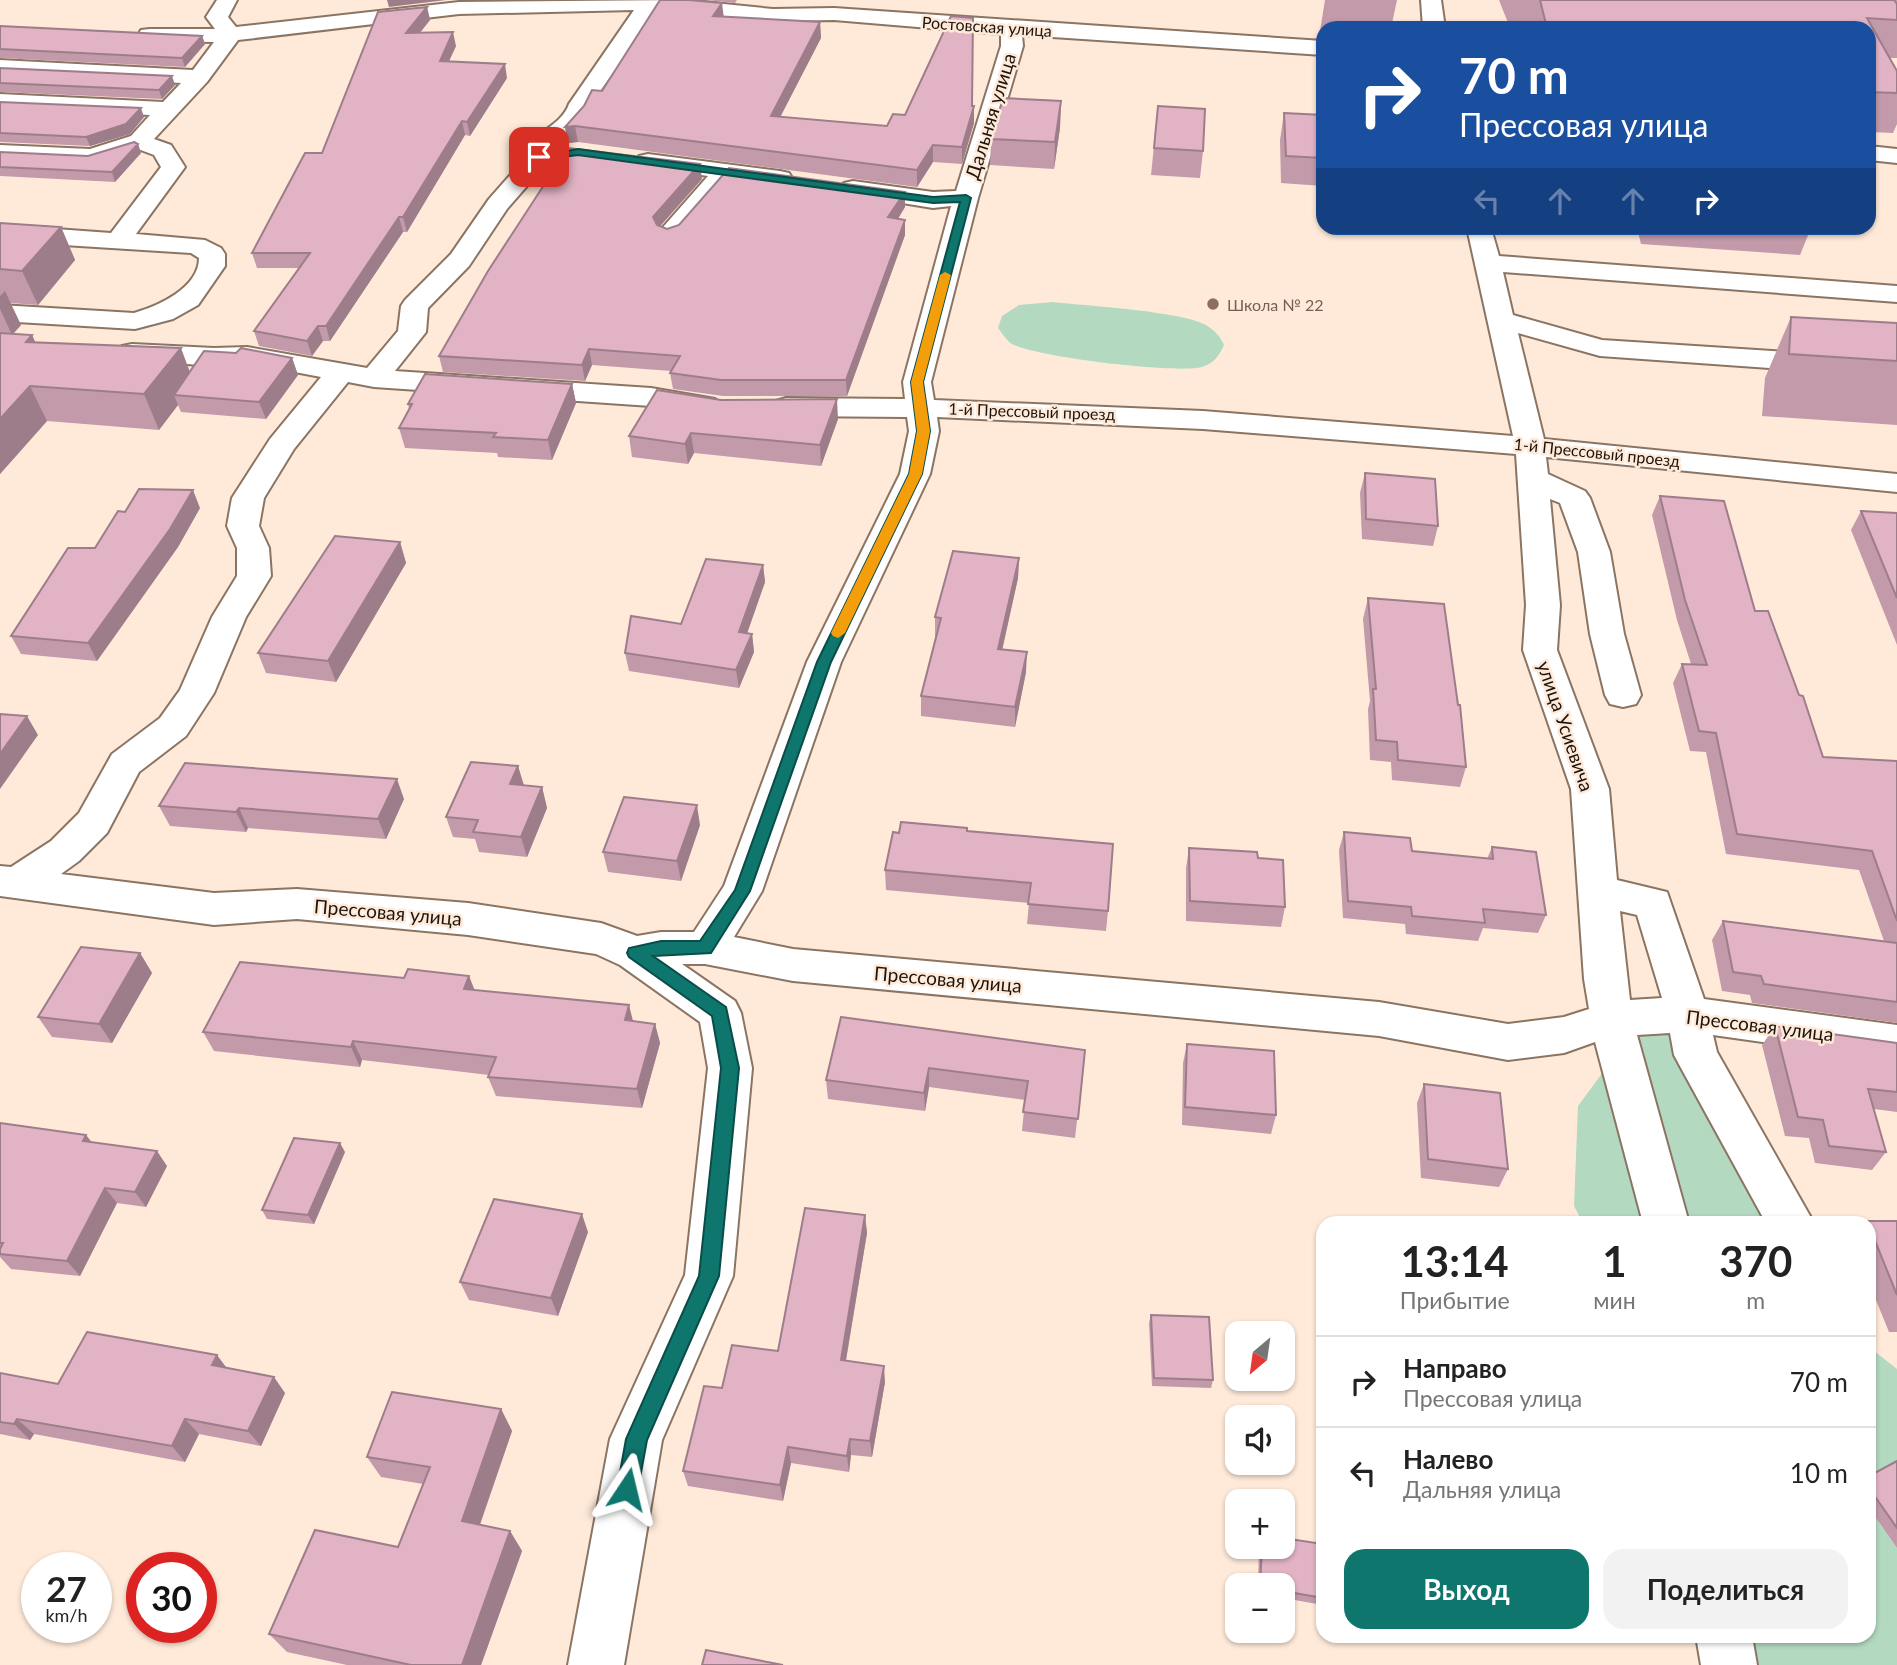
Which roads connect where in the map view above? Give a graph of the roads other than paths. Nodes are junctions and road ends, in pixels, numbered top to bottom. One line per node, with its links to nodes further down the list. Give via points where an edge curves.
1 (227, 0): 7 (street, via 217,16)
2 (1431, 0): 4 (street)
3 (653, 1): 5 (street, Ростовская улица, via 773,15 834,14); 7 (street, Ростовская улица, via 459,8); 18 (street, via 580,104 576,117 538,146)
4 (1433, 21)
5 (1011, 28): 8 (street, Ростовская улица); 23 (street, Дальняя улица, via 1012,46)
6 (122, 34): 7 (street, Ростовская улица)
7 (231, 34): 10 (street)
8 (1316, 48)
9 (0, 67): 10 (street)
10 (199, 78): 12 (street)
11 (0, 100): 12 (street)
12 (169, 109): 13 (street)
13 (139, 141): 14 (street, via 92,156); 27 (street, via 163,150 173,167 126,225)
14 (0, 152)
15 (565, 154): 18 (street)
16 (1876, 154): 17 (street)
17 (1897, 156)
18 (539, 157): 37 (street, via 498,204 460,260 415,306 412,332)
19 (618, 157): 20 (street)
20 (726, 170): 21 (street); 25 (street)
21 (808, 182)
22 (836, 186): 23 (street, via 933,200)
23 (966, 198): 38 (street, Дальняя улица, via 917,382)
24 (0, 233): 27 (street)
25 (670, 234)
26 (1481, 235): 28 (street, улица Усиевича)
27 (120, 240): 31 (street, via 196,246 212,254 212,266 188,299)
28 (1487, 263): 29 (street); 32 (street, улица Усиевича)
29 (1897, 294)
30 (0, 313): 31 (street)
31 (135, 321): 34 (street)
32 (1500, 322): 35 (street, via 1600,348); 39 (street, улица Усиевича)
33 (107, 351): 34 (street, 1-й Прессовый проезд)
34 (247, 355): 36 (street, 1-й Прессовый проезд)
35 (1897, 368)
36 (340, 373): 37 (street, 1-й Прессовый проезд); 43 (street, via 281,445 248,498 243,526 253,548 254,576 229,617 196,693 173,727 125,763 93,823 65,851)
37 (374, 378): 38 (street, 1-й Прессовый проезд, via 750,408)
38 (921, 408): 39 (street, 1-й Прессовый проезд, via 1087,412); 45 (street, Дальняя улица, via 924,431 915,474 824,662 742,891)
39 (1531, 444): 40 (street, улица Усиевича); 41 (street, 1-й Прессовый проезд)
40 (1533, 480): 42 (street, via 1574,498 1594,552 1607,634); 44 (street, улица Усиевича, via 1543,605 1539,649 1590,789)
41 (1897, 483)
42 (1623, 695)
43 (9, 882): 46 (street, Прессовая улица, via 214,909 297,905 468,919 601,939)
44 (1598, 891): 47 (street, via 1653,904); 48 (street, улица Усиевича)
45 (705, 948): 46 (street, Прессовая улица); 48 (street, Прессовая улица, via 793,965 1378,1019 1508,1042 1564,1035)
46 (635, 953): 53 (street, via 720,1013 730,1068 709,1276 636,1439)
47 (1688, 1014): 48 (street, Прессовая улица); 49 (street, Прессовая улица); 51 (street, via 1696,1055)
48 (1612, 1019): 50 (street, улица Усиевича)
49 (1897, 1043)
50 (1664, 1216)
51 (1787, 1216)
52 (1725, 1643): 54 (street)
53 (596, 1665)
54 (1729, 1665)

